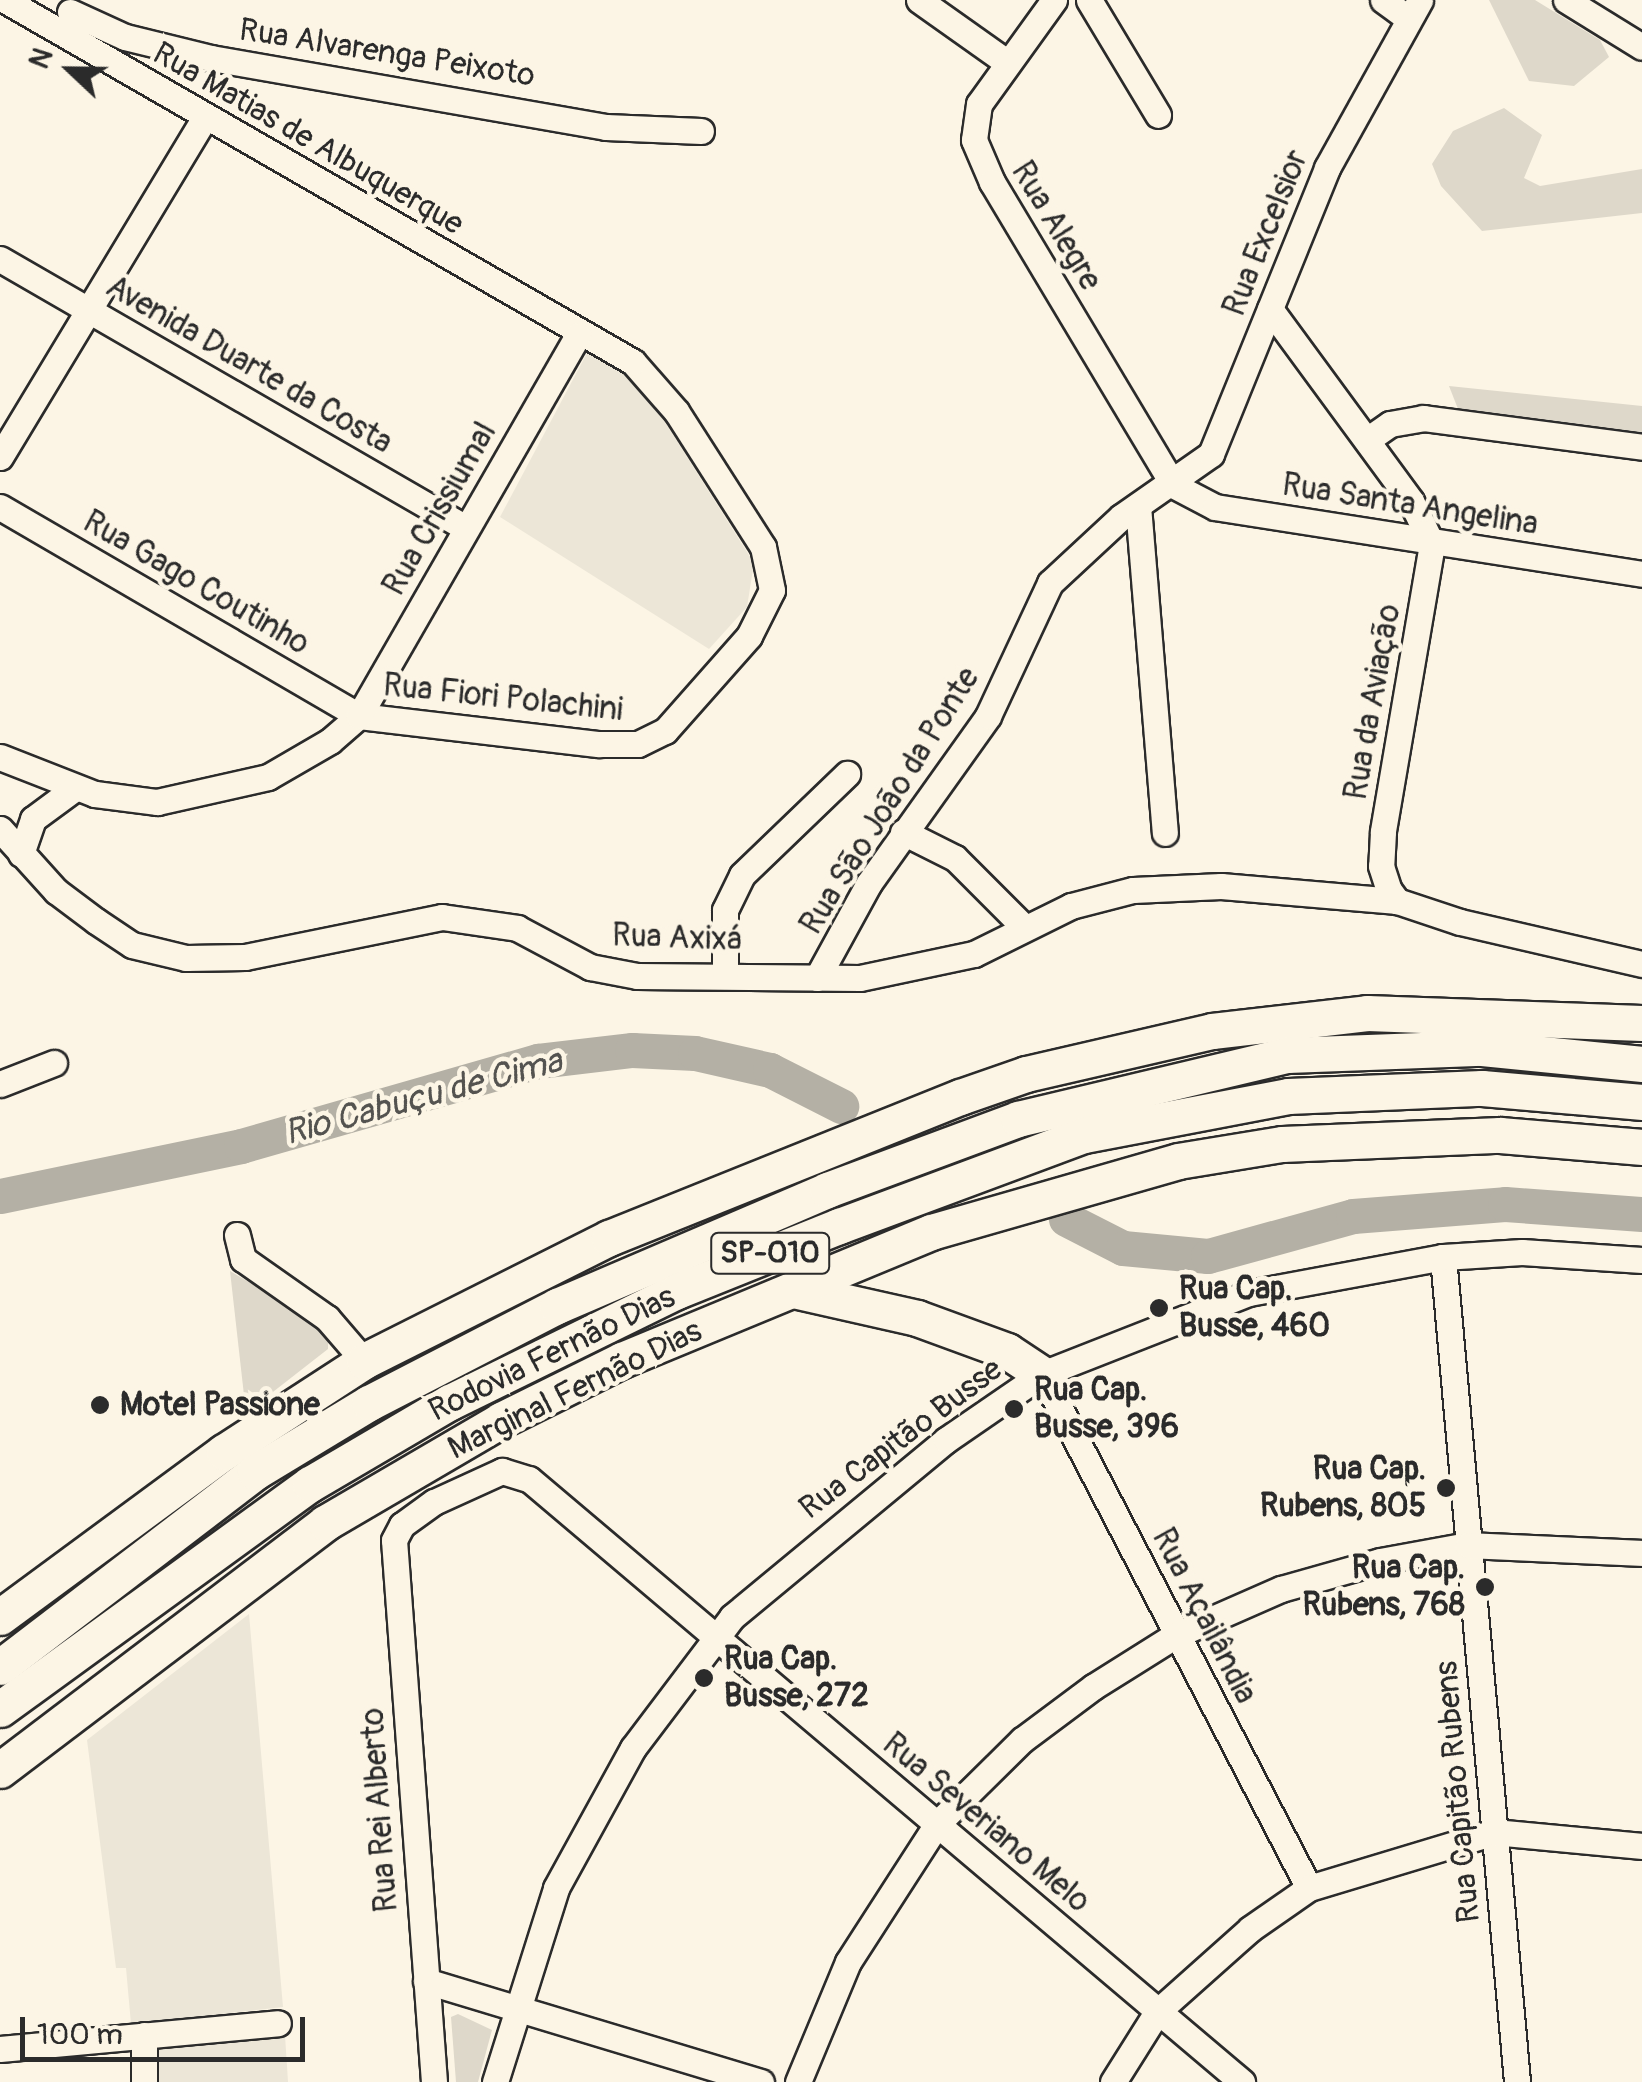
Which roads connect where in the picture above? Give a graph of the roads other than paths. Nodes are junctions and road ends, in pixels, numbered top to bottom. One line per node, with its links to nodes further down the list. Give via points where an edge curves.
1 (5, 0): 8 (street, Rua Matias de Albuquerque)
2 (919, 0): 10 (street)
3 (1054, 0): 10 (street, Rua Alegre)
4 (1088, 0): 11 (street)
5 (1383, 0): 7 (street)
6 (1566, 0): 9 (street)
7 (1414, 9): 16 (street, Rua Excelsior, via 1350,116)
8 (68, 14): 12 (street, Rua Matias de Albuquerque); 13 (street, Rua Alvarenga Peixoto, via 211,58 606,126)
9 (1642, 47)
10 (1006, 61): 21 (street, Rua Alegre, via 973,120 981,162)
11 (1158, 115)
12 (205, 118): 15 (street); 17 (street, Rua Matias de Albuquerque)
13 (700, 131)
14 (0, 259): 15 (street, Avenida Duarte da Costa)
15 (87, 310): 20 (street); 24 (street, Avenida Duarte da Costa)
16 (1270, 310): 18 (street); 21 (street, Rua Excelsior, via 1212,454)
17 (578, 335): 24 (street, Rua Crissiumal); 27 (street, Rua Fiori Polachini, via 633,362 676,410 763,547 772,590 764,616 698,698 665,731 638,744)
18 (1367, 440): 19 (street, via 1390,424 1423,418); 25 (street)
19 (1642, 447)
20 (0, 457)
21 (1173, 485): 22 (street, Rua São João da Ponte); 25 (street, Rua Santa Angelina, via 1215,507)
22 (1138, 506): 32 (street, Rua São João da Ponte, via 1050,583 988,716); 33 (street)
23 (0, 507): 27 (street, Rua Gago Coutinho)
24 (466, 528): 27 (street, Rua Crissiumal)
25 (1432, 544): 26 (street, Rua Santa Angelina); 35 (street, Rua da Aviação, via 1384,832 1381,866)
26 (1642, 574)
27 (359, 716): 30 (street, via 298,761 218,792 156,802)
28 (0, 757): 30 (street)
29 (847, 774): 38 (street, via 742,875 725,910)
30 (74, 788): 34 (street, via 33,819)
31 (0, 829): 34 (street, Rua Axixá)
32 (903, 832): 36 (street, via 955,858); 39 (street, Rua São João da Ponte)
33 (1165, 833)
34 (21, 854): 38 (street, Rua Axixá, via 96,921 159,955 245,957 442,917 517,928 560,954 611,972)
35 (1397, 901): 36 (street, Rua Axixá, via 1187,886 1101,896); 37 (street)
36 (1024, 928): 39 (street, Rua Axixá, via 940,964)
37 (1642, 964)
38 (725, 974): 39 (street, Rua Axixá)
39 (817, 978)
40 (1642, 1022): 50 (highway, SP-010, via 1477,1012 1368,1014 1212,1032 1026,1074 832,1145 610,1238)
41 (54, 1062): 43 (street)
42 (1642, 1064): 58 (highway, Rodovia Fernão Dias / SP-010, via 1482,1048 1287,1055 1018,1119 826,1190 557,1306 369,1402 256,1472)
43 (0, 1084)
44 (1642, 1102): 59 (highway, Rodovia Fernão Dias / SP-010, via 1482,1088 1288,1096 1084,1135 856,1219 677,1291 450,1402 310,1484)
45 (1642, 1147): 49 (highway, Marginal Fernão Dias / SP-010, via 1500,1135 1388,1136 1227,1152 999,1209)
46 (237, 1235): 50 (street, via 243,1258 327,1318)
47 (1442, 1256): 48 (street, Rua Capitão Busse, via 1522,1252); 51 (street, Rua Capitão Busse, via 1248,1293); 53 (street, Rua Capitão Rubens)
48 (1642, 1260)
49 (792, 1290): 51 (highway, via 917,1318 1007,1350); 60 (highway, Marginal Fernão Dias / SP-010, via 557,1392 325,1522)
50 (364, 1361): 55 (highway, SP-010, via 224,1452)
51 (1042, 1374): 56 (street, Rua Açailândia); 57 (street, Rua Capitão Busse, via 804,1552)
52 (396, 1533): 57 (street, Rua Severiano Melo, via 460,1487 488,1474 517,1472); 65 (street, Rua Rei Alberto)
53 (1468, 1545): 54 (street); 56 (street, via 1297,1584); 62 (street, Rua Capitão Rubens)
54 (1642, 1553)
55 (0, 1617)
56 (1176, 1635): 61 (street, via 1056,1712); 64 (street, Rua Açailândia)
57 (715, 1636): 61 (street, Rua Severiano Melo); 66 (street, Rua Capitão Busse, via 584,1828 534,1942)
58 (0, 1666)
59 (0, 1710)
60 (0, 1770)
61 (937, 1824): 67 (street, Rua Severiano Melo); 75 (street, via 848,1962)
62 (1494, 1832): 63 (street); 64 (street); 78 (street, Rua Capitão Rubens)
63 (1642, 1846)
64 (1309, 1888): 67 (street, via 1250,1929)
65 (426, 1981): 66 (street); 72 (street, Rua Rei Alberto)
66 (515, 2008): 73 (street, Rua Capitão Busse); 74 (street)
67 (1157, 2012): 76 (street); 77 (street, Rua Severiano Melo)
68 (278, 2022): 69 (street)
69 (144, 2035): 70 (street); 71 (street)
70 (0, 2048)
71 (144, 2082)
72 (434, 2082)
73 (495, 2082)
74 (760, 2082)
75 (798, 2082)
76 (1113, 2082)
77 (1242, 2082)
78 (1517, 2082)

